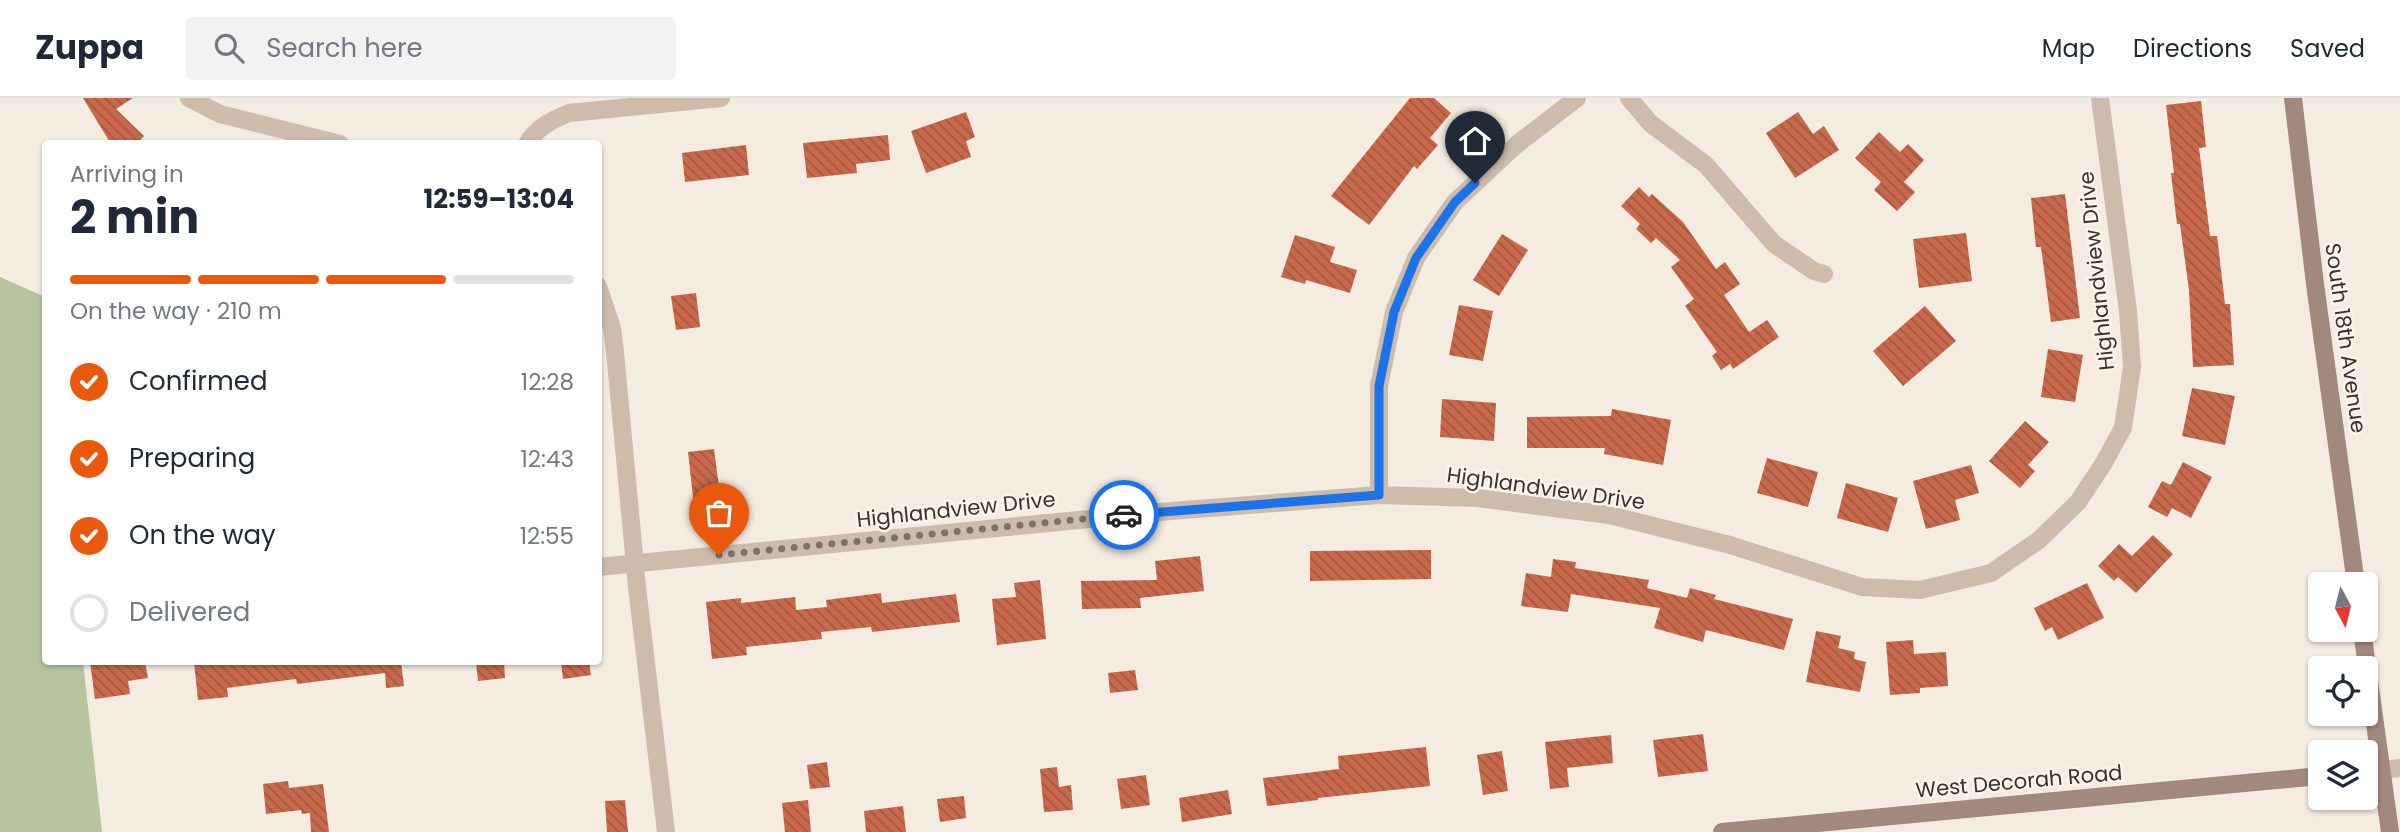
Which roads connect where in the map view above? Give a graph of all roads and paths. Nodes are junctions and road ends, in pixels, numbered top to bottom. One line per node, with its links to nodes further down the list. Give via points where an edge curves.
1 (189, 98): 7 (street, via 220,114)
2 (722, 98): 8 (street, via 569,113 548,121)
3 (1577, 98): 11 (street, via 1455,202 1416,258 1394,312 1379,386)
4 (1629, 98): 9 (street, via 1650,123 1706,165 1774,244)
5 (2100, 98): 11 (street, Highlandview Drive, via 2132,367 2123,428 2078,502 2039,540 1991,573 1920,590 1862,587 1730,545 1609,516 1477,498)
6 (2293, 98): 14 (street, South 18th Avenue)
7 (324, 140)
8 (529, 140)
9 (1824, 274)
10 (602, 298): 12 (street, via 612,328)
11 (1379, 495): 12 (street, Highlandview Drive)
12 (635, 564): 13 (street, Highlandview Drive); 22 (street)
13 (602, 567)
14 (2354, 572)
15 (2363, 642): 16 (street)
16 (2371, 740)
17 (2400, 768): 18 (street)
18 (2378, 771)
19 (2308, 777): 21 (street, West Decorah Road)
20 (2378, 786): 24 (street)
21 (1839, 826): 23 (street, West Decorah Road)
22 (666, 832)
23 (1722, 832)
24 (2390, 832)

